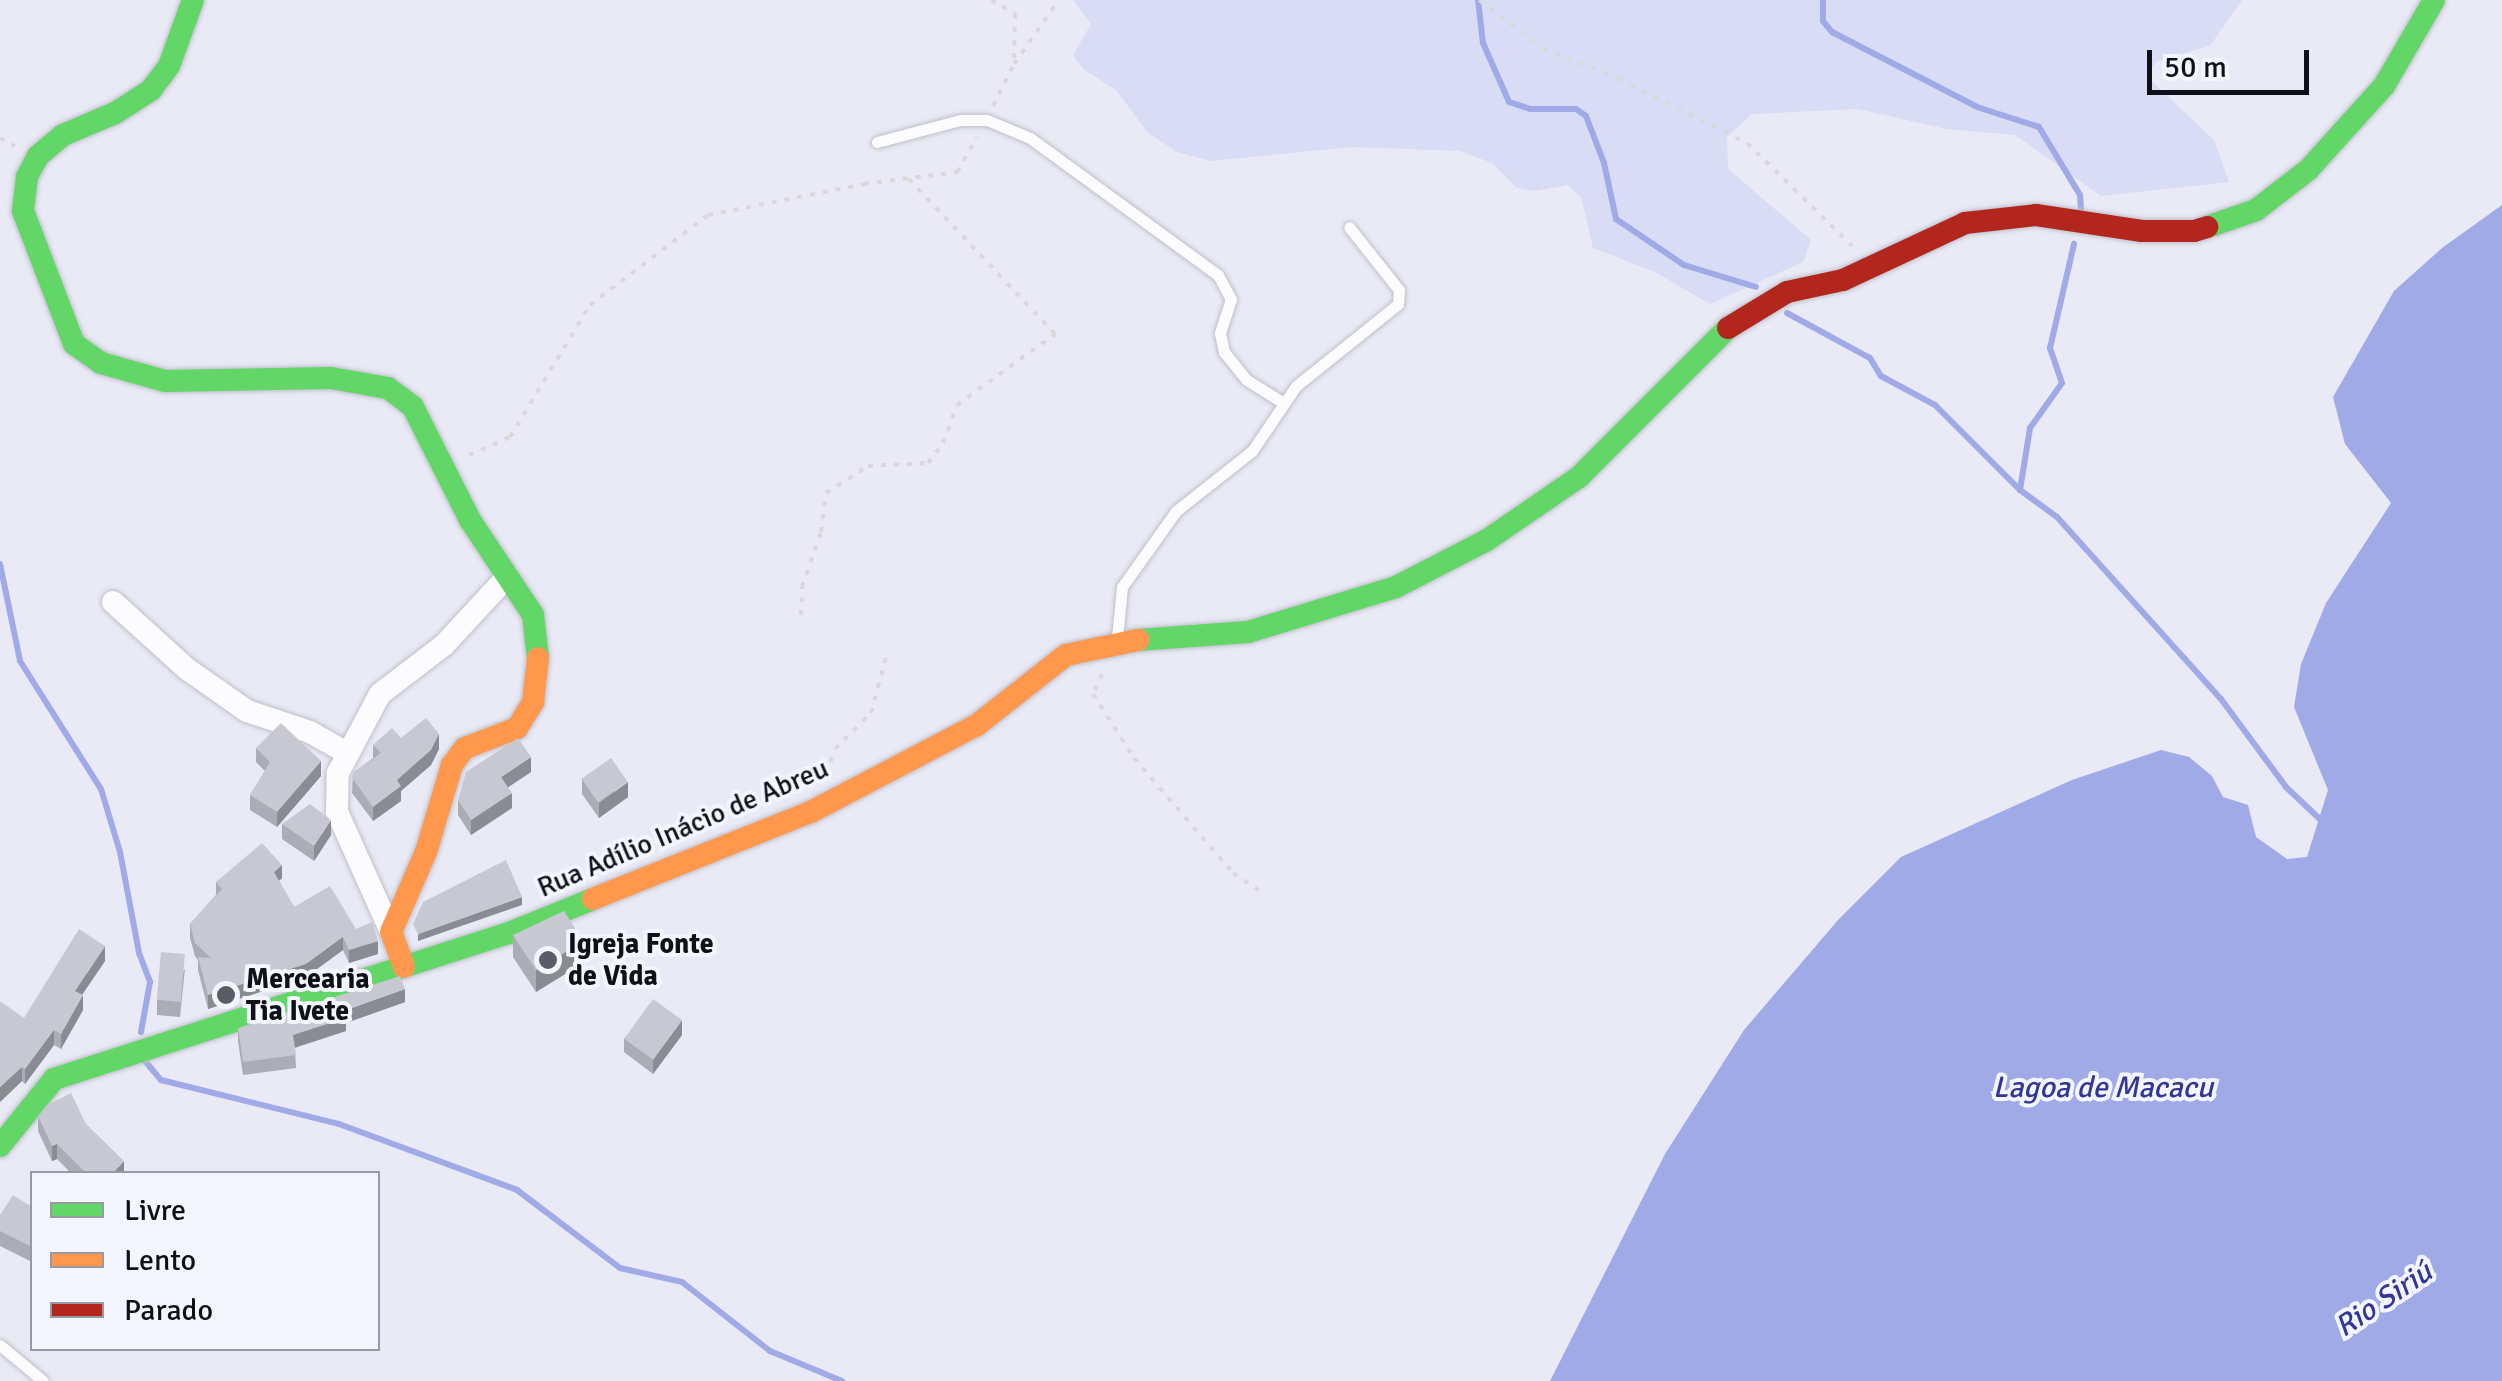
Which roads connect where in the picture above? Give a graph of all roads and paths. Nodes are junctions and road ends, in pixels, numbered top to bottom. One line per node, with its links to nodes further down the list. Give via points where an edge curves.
1 (193, 0): 13 (street, via 169,66 150,90 115,114 64,135 38,156 26,177 23,211 74,344 101,364 165,381 331,378 388,388 412,407)
2 (991, 0): 6 (path, via 1015,14)
3 (1059, 0): 6 (path)
4 (1479, 0): 11 (path, via 1543,48 1747,143)
5 (2434, 0): 11 (street, Rua Adílio Inácio de Abreu, via 2362,113 2308,170 2256,210 2194,231 2000,216 1965,222)
6 (1014, 64): 7 (path)
7 (987, 120): 8 (lane, via 960,120); 9 (path, via 957,172); 12 (lane, via 1030,138 1218,275 1232,299 1220,333 1224,352 1247,380)
8 (877, 142)
9 (908, 178): 13 (path, via 708,215 590,305 510,437); 16 (path, via 1055,334 958,405 944,443 928,463 868,466 826,493)
10 (1349, 227): 12 (lane, via 1398,290 1398,304)
11 (1873, 267): 17 (street, Rua Adílio Inácio de Abreu, via 1787,292 1737,319 1579,476 1487,540 1396,587 1248,632)
12 (1282, 402): 17 (lane, via 1252,451 1176,511 1122,587)
13 (445, 466): 14 (street)
14 (506, 578): 19 (street, via 444,646 380,694); 22 (street, via 537,628 533,702 517,728 465,748 452,765 426,852)
15 (113, 602): 19 (street, via 246,711 310,732)
16 (801, 615)
17 (1116, 642): 20 (street, Rua Adílio Inácio de Abreu, via 1066,655 977,725); 21 (path, via 1093,694 1175,811 1233,873)
18 (886, 656): 20 (path, via 871,713 835,749)
19 (347, 753): 22 (street, via 338,774 337,812)
20 (811, 812): 23 (street, Rua Adílio Inácio de Abreu, via 593,902)
21 (1264, 893)
22 (391, 932): 23 (street)
23 (404, 967): 24 (street, Rua Adílio Inácio de Abreu, via 54,1079)
24 (0, 1146)
25 (0, 1345): 26 (lane)
26 (43, 1381)

